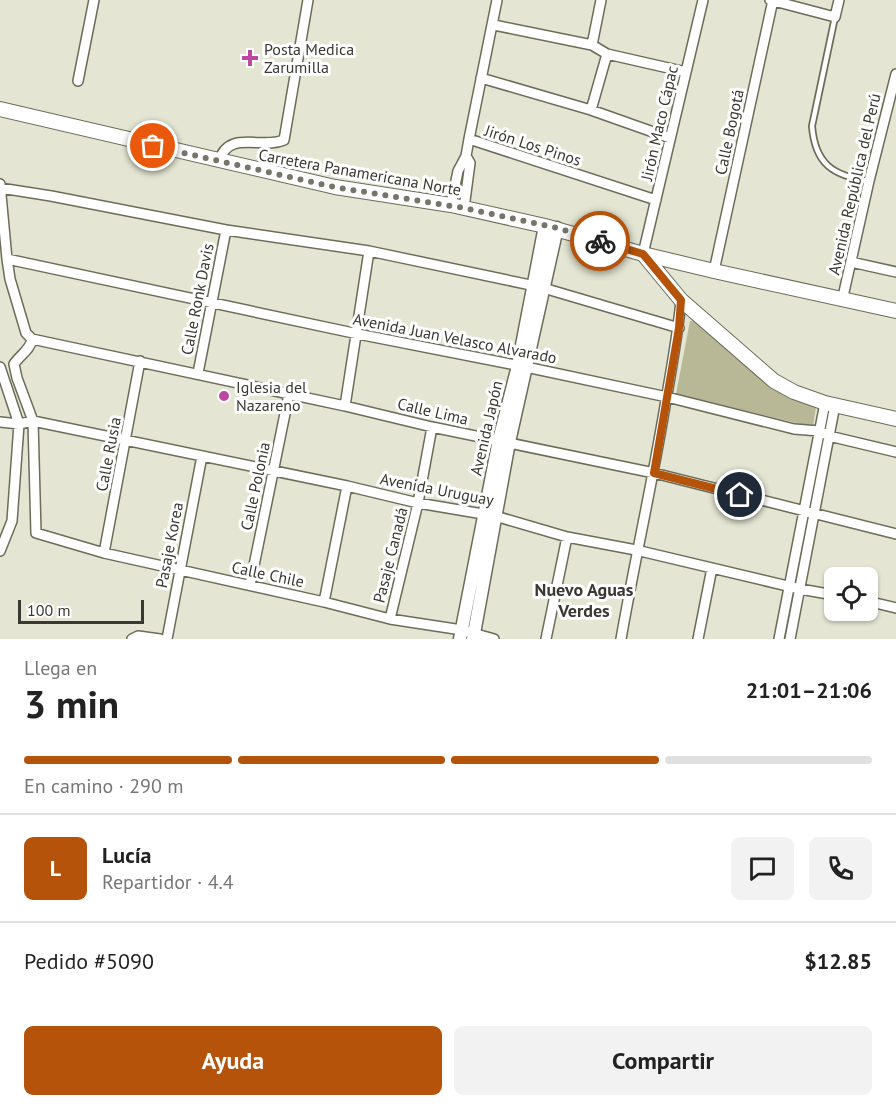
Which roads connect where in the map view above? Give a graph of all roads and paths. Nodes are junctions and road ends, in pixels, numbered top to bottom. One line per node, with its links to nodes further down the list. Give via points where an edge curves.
1 (94, 0): 15 (street)
2 (308, 0): 21 (street, via 284,141 231,144)
3 (497, 0): 9 (street, Jirón Los Pinos)
4 (601, 0): 10 (street)
5 (703, 0): 12 (street, Jirón Maco Cápac)
6 (772, 0): 8 (street); 32 (street, Calle Bogotá)
7 (839, 0): 8 (street)
8 (835, 17): 22 (lane, via 812,126 814,144 825,165 849,178)
9 (494, 25): 10 (street); 14 (street, Jirón Los Pinos)
10 (592, 45): 11 (street)
11 (607, 54): 12 (street); 17 (street)
12 (686, 72): 19 (street, Jirón Maco Cápac)
13 (896, 74): 18 (street, Avenida República del Perú)
14 (481, 78): 17 (street); 20 (street, Jirón Los Pinos)
15 (78, 81)
16 (0, 109): 21 (main road, Carretera Panamericana Norte)
17 (591, 110): 19 (street)
18 (891, 113): 22 (street, Avenida República del Perú)
19 (670, 138): 24 (street, Jirón Maco Cápac)
20 (469, 139): 24 (street, Jirón Los Pinos); 25 (street, via 466,156 470,163)
21 (219, 161): 25 (main road, Carretera Panamericana Norte, via 334,187)
22 (869, 182): 31 (street, Avenida República del Perú)
23 (0, 187): 27 (street); 30 (street)
24 (656, 200): 29 (street, Jirón Maco Cápac)
25 (458, 206): 26 (main road, Carretera Panamericana Norte)
26 (551, 227): 29 (main road, Carretera Panamericana Norte); 34 (street, Avenida Japón)
27 (226, 230): 28 (street); 37 (street, Calle Ronk Davis)
28 (369, 252): 34 (street); 40 (street)
29 (643, 254): 32 (main road, Carretera Panamericana Norte); 35 (main road)
30 (7, 259): 37 (street, Avenida Juan Velasco Alvarado); 41 (street, via 26,333)
31 (851, 262): 33 (street); 36 (street, Avenida República del Perú)
32 (714, 271): 36 (main road, Carretera Panamericana Norte)
33 (896, 272)
34 (538, 287): 39 (street); 43 (street, Avenida Japón)
35 (681, 300): 39 (street); 48 (main road, via 774,381)
36 (842, 301): 38 (main road, Carretera Panamericana Norte)
37 (212, 302): 40 (street, Avenida Juan Velasco Alvarado); 45 (street, Calle Ronk Davis)
38 (896, 311)
39 (679, 328): 47 (street)
40 (358, 334): 43 (street, Avenida Juan Velasco Alvarado); 49 (street)
41 (32, 339): 42 (street, Calle Lima); 51 (street, via 14,364)
42 (140, 361): 45 (street, Calle Lima); 57 (street, Calle Rusia)
43 (522, 366): 47 (street, Avenida Juan Velasco Alvarado); 58 (street, Avenida Japón)
44 (0, 367): 53 (street)
45 (198, 374): 46 (street, Calle Lima)
46 (289, 394): 49 (street, Calle Lima); 61 (street, Calle Polonia)
47 (667, 397): 55 (street, Avenida Juan Velasco Alvarado, via 794,429); 62 (street)
48 (830, 404): 50 (main road); 55 (street); 56 (street)
49 (345, 406): 54 (street, Calle Lima)
50 (896, 419)
51 (33, 421): 53 (street); 57 (street, Avenida Uruguay); 72 (street, Calle Chile, via 36,532)
52 (0, 422): 53 (street)
53 (19, 424): 70 (street, via 12,521)
54 (432, 428): 58 (street, Calle Lima); 64 (street, Pasaje Canadá)
55 (819, 431): 56 (street, Avenida Juan Velasco Alvarado); 65 (street)
56 (829, 436): 59 (street, Avenida Juan Velasco Alvarado); 67 (street)
57 (126, 440): 60 (street, Avenida Uruguay); 72 (street, Calle Rusia)
58 (504, 441): 62 (street, Calle Lima); 66 (street, Avenida Japón)
59 (896, 452)
60 (201, 456): 61 (street, Avenida Uruguay); 74 (street, Pasaje Korea)
61 (274, 471): 63 (street, Avenida Uruguay); 75 (street, Calle Polonia)
62 (654, 473): 65 (street, Calle Lima); 71 (street)
63 (347, 486): 64 (street, Avenida Uruguay); 79 (street)
64 (418, 503): 66 (street, Avenida Uruguay); 82 (street, Pasaje Canadá)
65 (804, 512): 67 (street, Calle Lima); 76 (street)
66 (490, 514): 69 (street, Avenida Uruguay); 83 (street, Avenida Japón)
67 (814, 515): 68 (street, Calle Lima); 77 (street)
68 (896, 534)
69 (567, 537): 71 (street, Avenida Uruguay); 88 (street)
70 (0, 550)
71 (636, 550): 73 (street, Avenida Uruguay); 89 (street)
72 (104, 553): 74 (street, Calle Chile)
73 (712, 568): 76 (street, Avenida Uruguay); 90 (street)
74 (180, 570): 75 (street, Calle Chile); 86 (street, Pasaje Korea)
75 (250, 585): 79 (street, Calle Chile)
76 (790, 585): 77 (street, Avenida Uruguay); 91 (street)
77 (800, 589): 78 (street, Avenida Uruguay); 92 (street)
78 (824, 593)
79 (324, 602): 82 (street, Calle Chile)
80 (878, 604): 81 (street)
81 (896, 608)
82 (390, 619): 83 (street, Calle Chile)
83 (467, 635): 87 (street, Calle Chile)
84 (132, 639): 85 (street)
85 (160, 639)
86 (167, 639)
87 (494, 639)
88 (546, 639)
89 (621, 639)
90 (698, 639)
91 (779, 639)
92 (790, 639)

